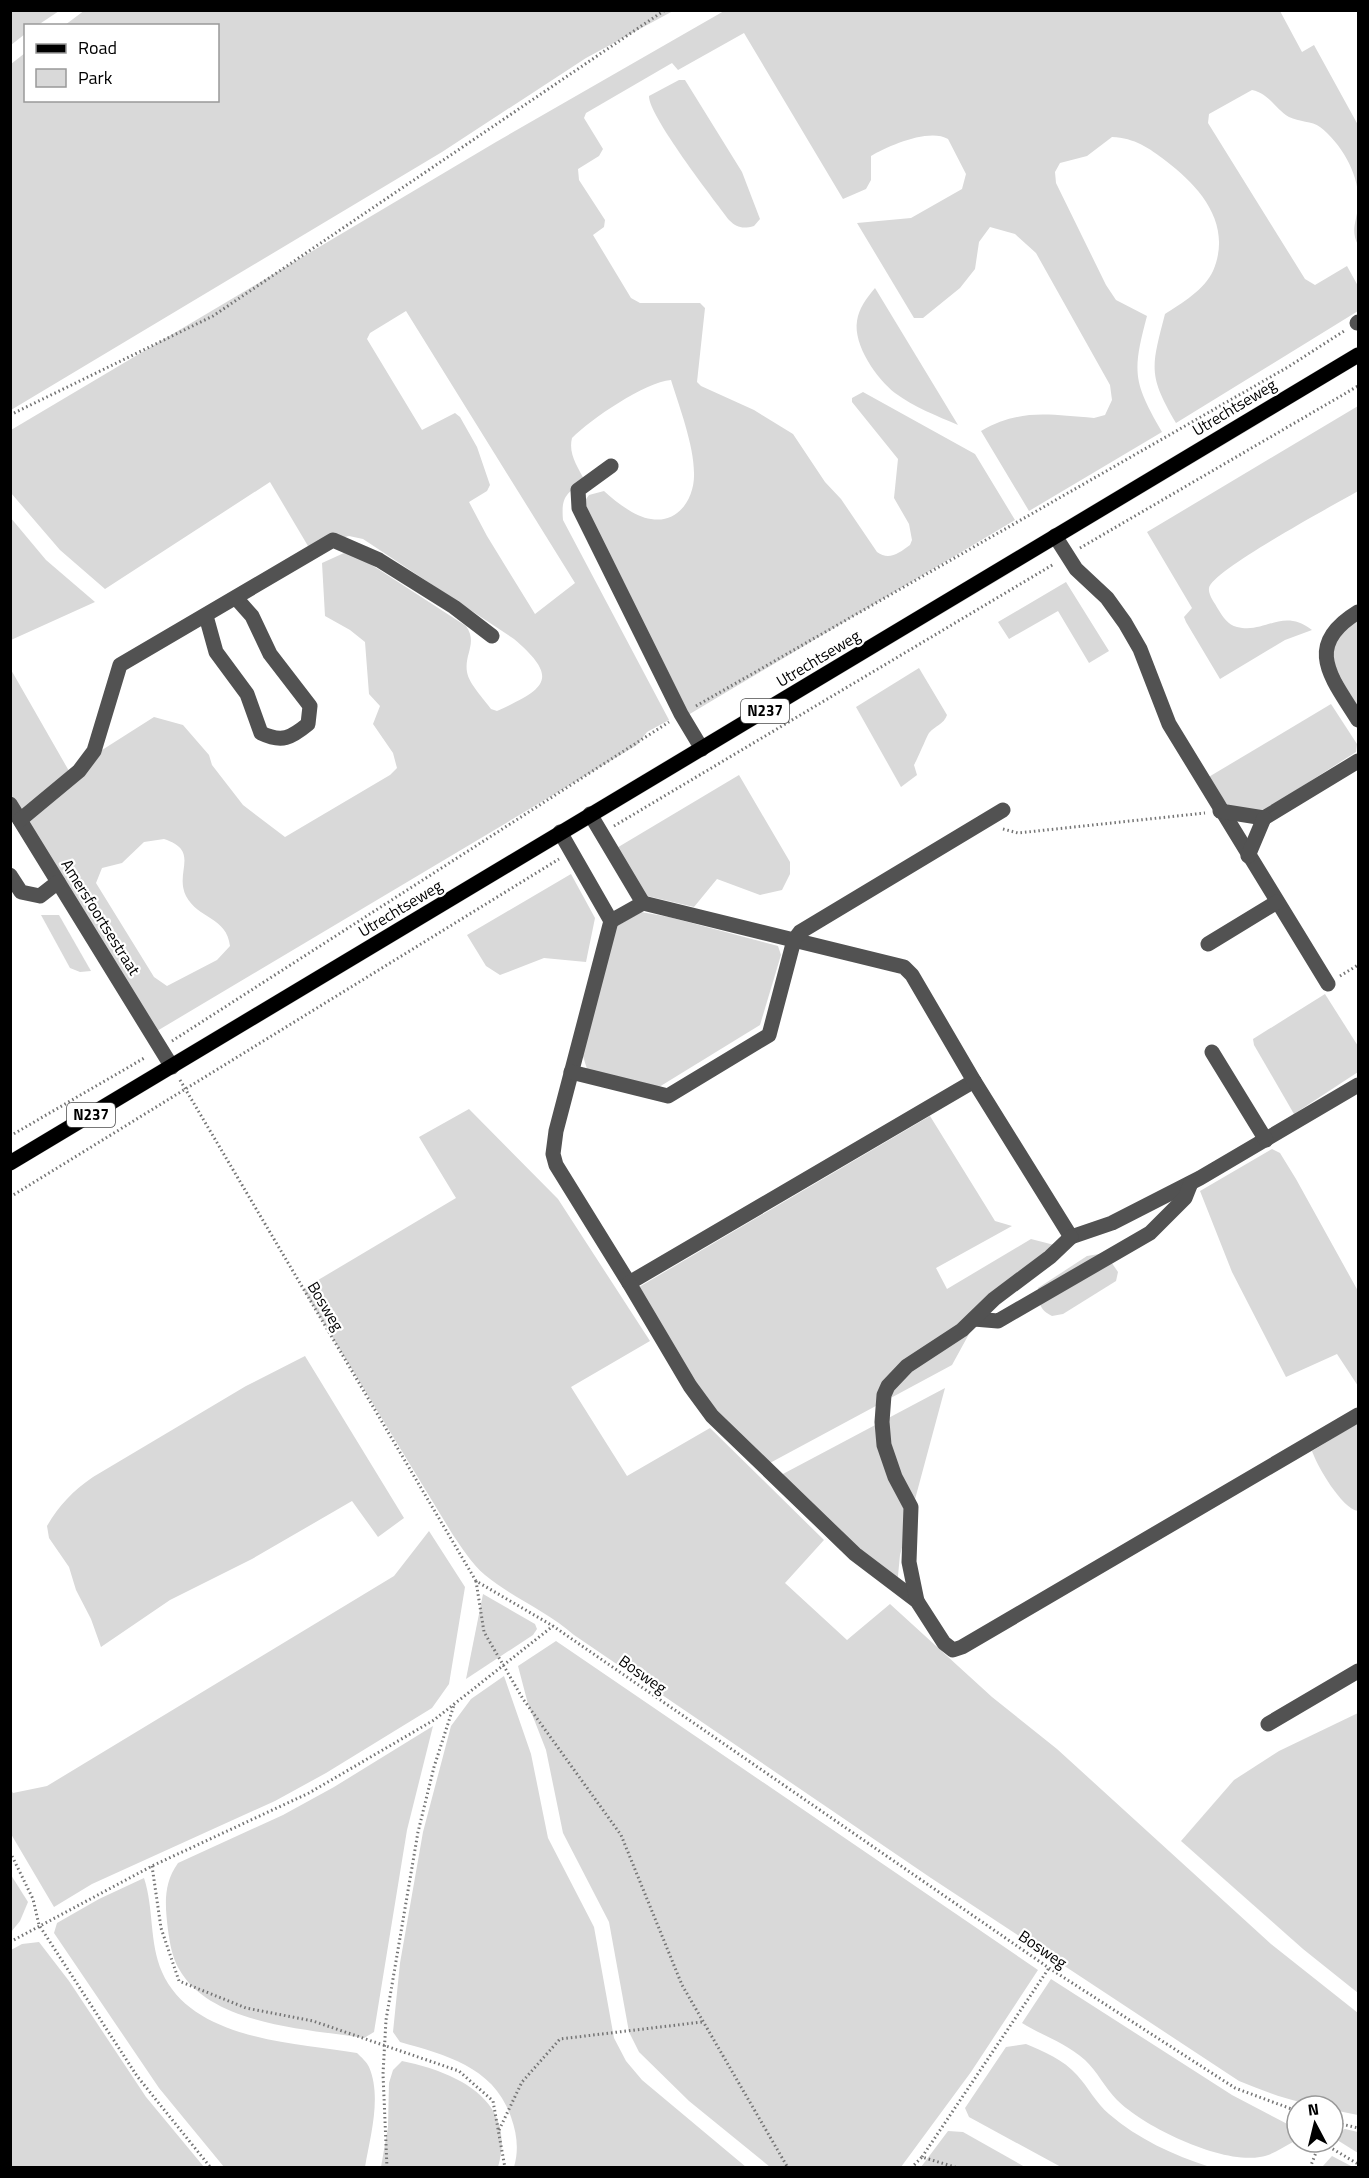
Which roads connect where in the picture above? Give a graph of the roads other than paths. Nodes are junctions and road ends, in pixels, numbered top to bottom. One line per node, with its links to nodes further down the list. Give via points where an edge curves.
1 (1359, 355): 3 (main road, Utrechtseweg / N237)
2 (612, 466): 9 (street, via 578,490 579,508)
3 (1055, 536): 9 (main road, Utrechtseweg / N237); 13 (street, via 1066,556 1107,598 1125,623 1140,649 1169,724)
4 (236, 598): 6 (street); 6 (street, via 252,616 270,654 310,706 308,724 294,736 275,740 261,733 247,694 216,652); 7 (street, via 333,540 380,560)
5 (1359, 612): 8 (street, via 1334,629 1327,643 1326,658 1329,672)
6 (206, 616): 16 (street, via 120,665 94,751 79,771)
7 (492, 636)
8 (1359, 720)
9 (702, 749): 14 (main road, Utrechtseweg / N237)
10 (1359, 761): 15 (street)
11 (10, 804): 16 (street, Amersfoortsestraat)
12 (1003, 810): 24 (street, via 808,926)
13 (1220, 811): 15 (street); 18 (street)
14 (590, 814): 17 (main road, Utrechtseweg / N237); 22 (street)
15 (1264, 818): 18 (street)
16 (20, 820): 20 (street, Amersfoortsestraat)
17 (560, 832): 23 (street); 28 (main road, Utrechtseweg / N237)
18 (1248, 856): 21 (street)
19 (10, 875): 20 (street, via 21,892 40,896)
20 (58, 882): 28 (street, Amersfoortsestraat)
21 (1277, 902): 25 (street); 26 (street)
22 (642, 903): 23 (street); 24 (street)
23 (611, 921): 29 (street)
24 (794, 940): 29 (street, via 769,1035 668,1096); 30 (street, via 904,967)
25 (1208, 944)
26 (1328, 984)
27 (1212, 1052): 32 (street)
28 (172, 1067): 33 (main road, N237)
29 (571, 1072): 36 (street, via 556,1131 556,1166)
30 (974, 1081): 35 (street); 36 (street)
31 (1359, 1085): 32 (street)
32 (1266, 1140): 34 (street)
33 (10, 1163)
34 (1191, 1183): 35 (street, via 1112,1223); 37 (street, via 1185,1198 1150,1233 998,1321)
35 (1071, 1237): 37 (street)
36 (629, 1283): 39 (street, via 712,1416 855,1554)
37 (974, 1319): 39 (street, via 907,1366 884,1395 884,1444 911,1507 909,1562)
38 (1359, 1415): 39 (street, via 958,1650 944,1643)
39 (916, 1601)
40 (1359, 1671): 41 (street)
41 (1268, 1725)

